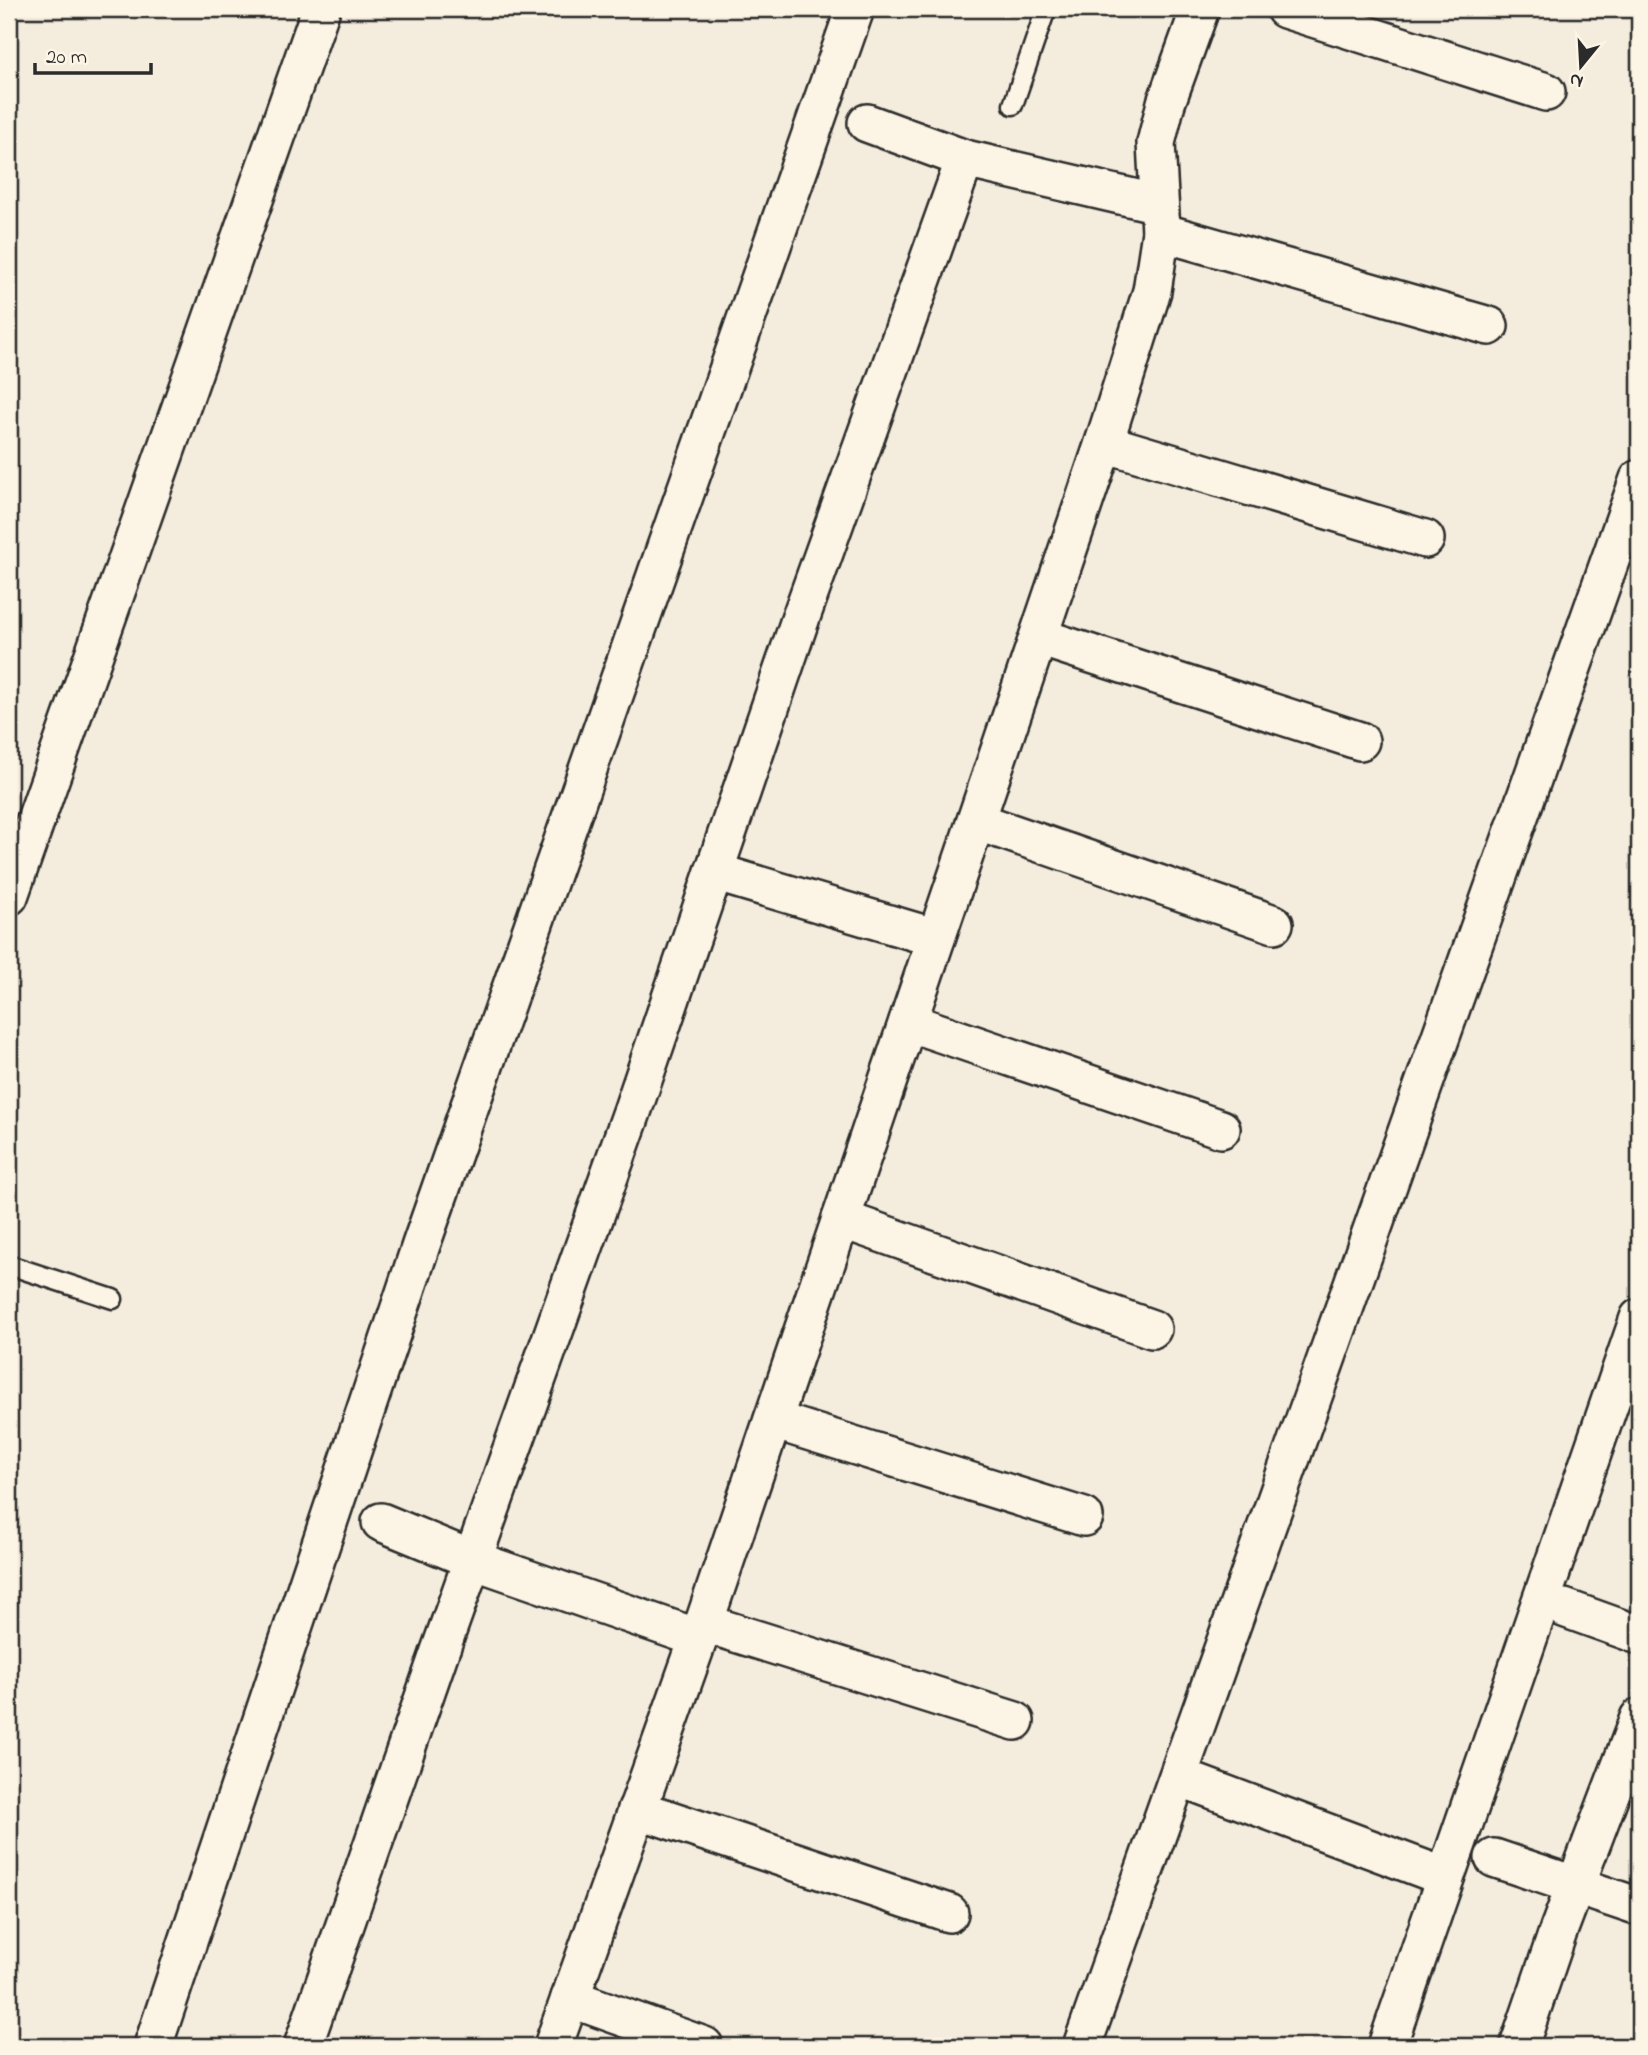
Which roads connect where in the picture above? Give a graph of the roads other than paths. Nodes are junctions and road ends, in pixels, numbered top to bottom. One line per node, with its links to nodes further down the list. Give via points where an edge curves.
1 (321, 9): 19 (street)
2 (855, 9): 46 (street, via 421,1245)
3 (1046, 9): 7 (lane)
4 (1200, 9): 10 (street, via 1156,143)
5 (1285, 9): 6 (street)
6 (1546, 92)
7 (1013, 105)
8 (867, 123): 9 (street)
9 (965, 159): 10 (street); 18 (street)
10 (1160, 218): 11 (street); 12 (street, via 1152,291)
11 (1489, 326)
12 (1104, 443): 14 (street); 15 (street)
13 (1639, 479): 38 (street)
14 (1425, 539)
15 (1039, 636): 16 (street); 17 (street)
16 (1360, 741)
17 (976, 821): 20 (street); 21 (street)
18 (714, 872): 21 (street); 32 (street)
19 (9, 896)
20 (1275, 924)
21 (936, 938): 22 (street)
22 (908, 1022): 23 (street); 24 (street)
23 (1221, 1129)
24 (841, 1219): 28 (street); 29 (street)
25 (9, 1265): 26 (lane)
26 (113, 1298)
27 (1639, 1318): 41 (street)
28 (1152, 1329)
29 (773, 1420): 30 (street); 34 (street)
30 (1084, 1517)
31 (381, 1522): 32 (street)
32 (473, 1560): 34 (street); 47 (street)
33 (1564, 1608): 35 (street)
34 (701, 1630): 37 (street); 39 (street)
35 (1639, 1635)
36 (1639, 1718): 42 (street)
37 (1015, 1721)
38 (1179, 1777): 41 (street); 50 (street)
39 (637, 1809): 44 (street); 45 (street)
40 (1494, 1858): 42 (street)
41 (1445, 1878): 51 (street)
42 (1575, 1886): 43 (street); 52 (street)
43 (1639, 1907)
44 (949, 1913)
45 (570, 1998): 48 (street); 49 (street)
46 (153, 2046)
47 (303, 2046)
48 (553, 2046)
49 (704, 2046)
50 (1082, 2046)
51 (1387, 2046)
52 (1519, 2046)

